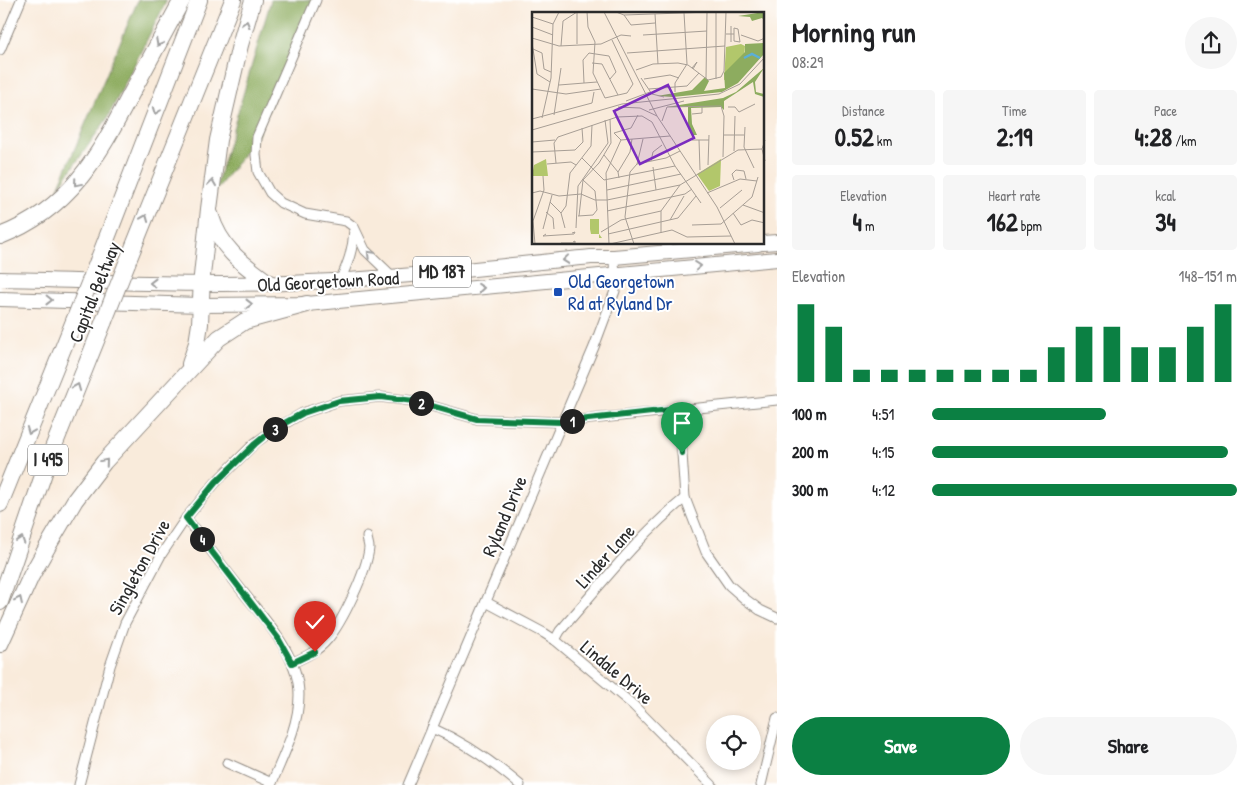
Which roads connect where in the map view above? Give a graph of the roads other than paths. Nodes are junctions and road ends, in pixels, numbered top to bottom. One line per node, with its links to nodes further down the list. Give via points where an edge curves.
1 (21, 0): 7 (street)
2 (182, 0): 10 (highway, one-way to 10, via 90,166 69,192 48,210 28,224)
3 (200, 0): 30 (highway, Capital Beltway / I 495, one-way to 30, bridge)
4 (233, 0): 33 (highway, Capital Beltway / I 495, one-way to 4, bridge, via 49,458)
5 (253, 0): 8 (highway, one-way to 5, via 218,140)
6 (316, 0): 9 (street, via 257,137 258,172 270,193 281,203 305,214 346,221)
7 (0, 50)
8 (209, 209): 20 (highway, via 215,231 233,256); 21 (highway)
9 (354, 227): 17 (street, one-way to 9, via 365,250); 19 (street, via 353,246)
10 (0, 236)
11 (777, 242): 12 (main road)
12 (764, 243)
13 (747, 245): 14 (main road, Old Georgetown Road / MD 187)
14 (614, 257): 16 (street, Ryland Drive); 17 (main road, Old Georgetown Road / MD 187, one-way to 17)
15 (777, 259): 16 (main road, Old Georgetown Road / MD 187, one-way to 15)
16 (615, 274): 24 (main road, Old Georgetown Road / MD 187, one-way to 16); 28 (street, Ryland Drive, via 616,291)
17 (393, 277): 19 (main road, Old Georgetown Road / MD 187)
18 (0, 279): 21 (main road, Old Georgetown Road / MD 187, one-way to 18)
19 (340, 281): 20 (main road, Old Georgetown Road / MD 187)
20 (269, 283): 21 (main road, Old Georgetown Road / MD 187)
21 (202, 284): 23 (highway)
22 (0, 299): 23 (main road, Old Georgetown Road / MD 187, one-way to 23)
23 (201, 304): 24 (main road, Old Georgetown Road / MD 187, one-way to 24); 25 (highway, via 197,342)
24 (307, 304): 25 (highway, via 241,323 219,338)
25 (188, 369): 37 (highway, one-way to 25, via 31,576 75,500 104,462)
26 (777, 400): 27 (street, Singleton Drive)
27 (679, 409): 28 (street, Singleton Drive); 29 (street)
28 (561, 422): 31 (street, Singleton Drive, via 477,419 414,401 380,397 339,401 303,413 272,430 216,482); 34 (street, Ryland Drive)
29 (685, 498): 35 (street, via 706,552 729,585 760,610); 36 (street, Linder Lane, via 642,539)
30 (0, 504)
31 (186, 518): 38 (street, via 278,638); 43 (street, Singleton Drive, via 161,555 125,623 110,666)
32 (367, 537): 38 (street, via 366,559 338,624 315,652)
33 (0, 602)
34 (486, 602): 36 (street, Lindale Drive); 40 (street, Ryland Drive)
35 (777, 618)
36 (554, 640): 46 (street, Lindale Drive, via 633,705)
37 (0, 644)
38 (292, 663): 42 (street, via 299,694 296,722)
39 (777, 718): 47 (street)
40 (432, 728): 44 (street, Ryland Drive); 45 (street, via 459,741)
41 (227, 763): 42 (street)
42 (272, 784)
43 (79, 785)
44 (408, 785)
45 (520, 785)
46 (712, 785)
47 (761, 785)

